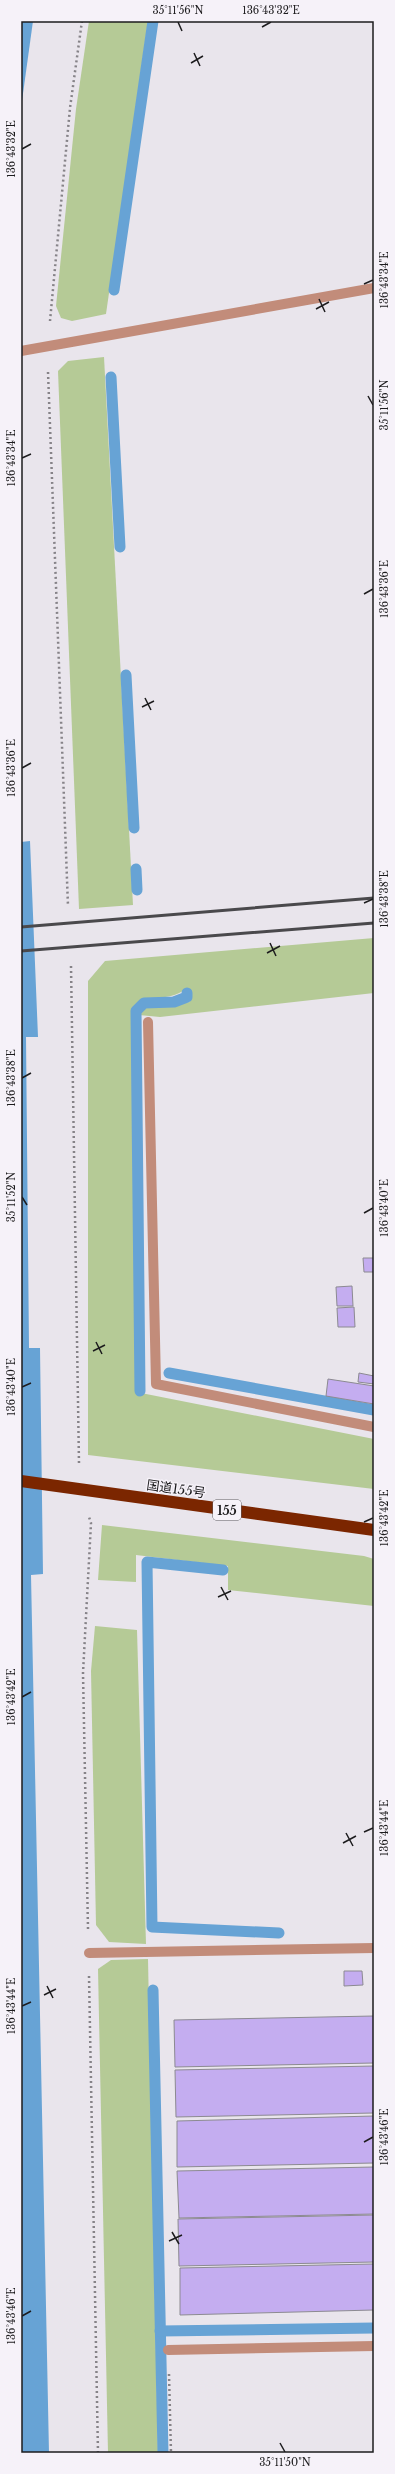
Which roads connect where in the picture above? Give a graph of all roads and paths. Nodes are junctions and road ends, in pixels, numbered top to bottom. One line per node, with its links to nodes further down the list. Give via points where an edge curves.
1 (82, 21): 3 (path, via 70,108)
2 (374, 288): 3 (street)
3 (48, 346): 4 (street); 5 (path)
4 (21, 351)
5 (68, 906)
6 (71, 966): 10 (path)
7 (148, 1022): 8 (street, via 156,1384)
8 (374, 1427)
9 (21, 1481): 10 (highway, 国道155号 / 155)
10 (79, 1488): 11 (highway, 国道155号 / 155)
11 (374, 1530)
12 (374, 1948): 13 (street)
13 (88, 1953)
14 (374, 2346): 15 (street)
15 (168, 2350): 16 (path)
16 (171, 2453)

